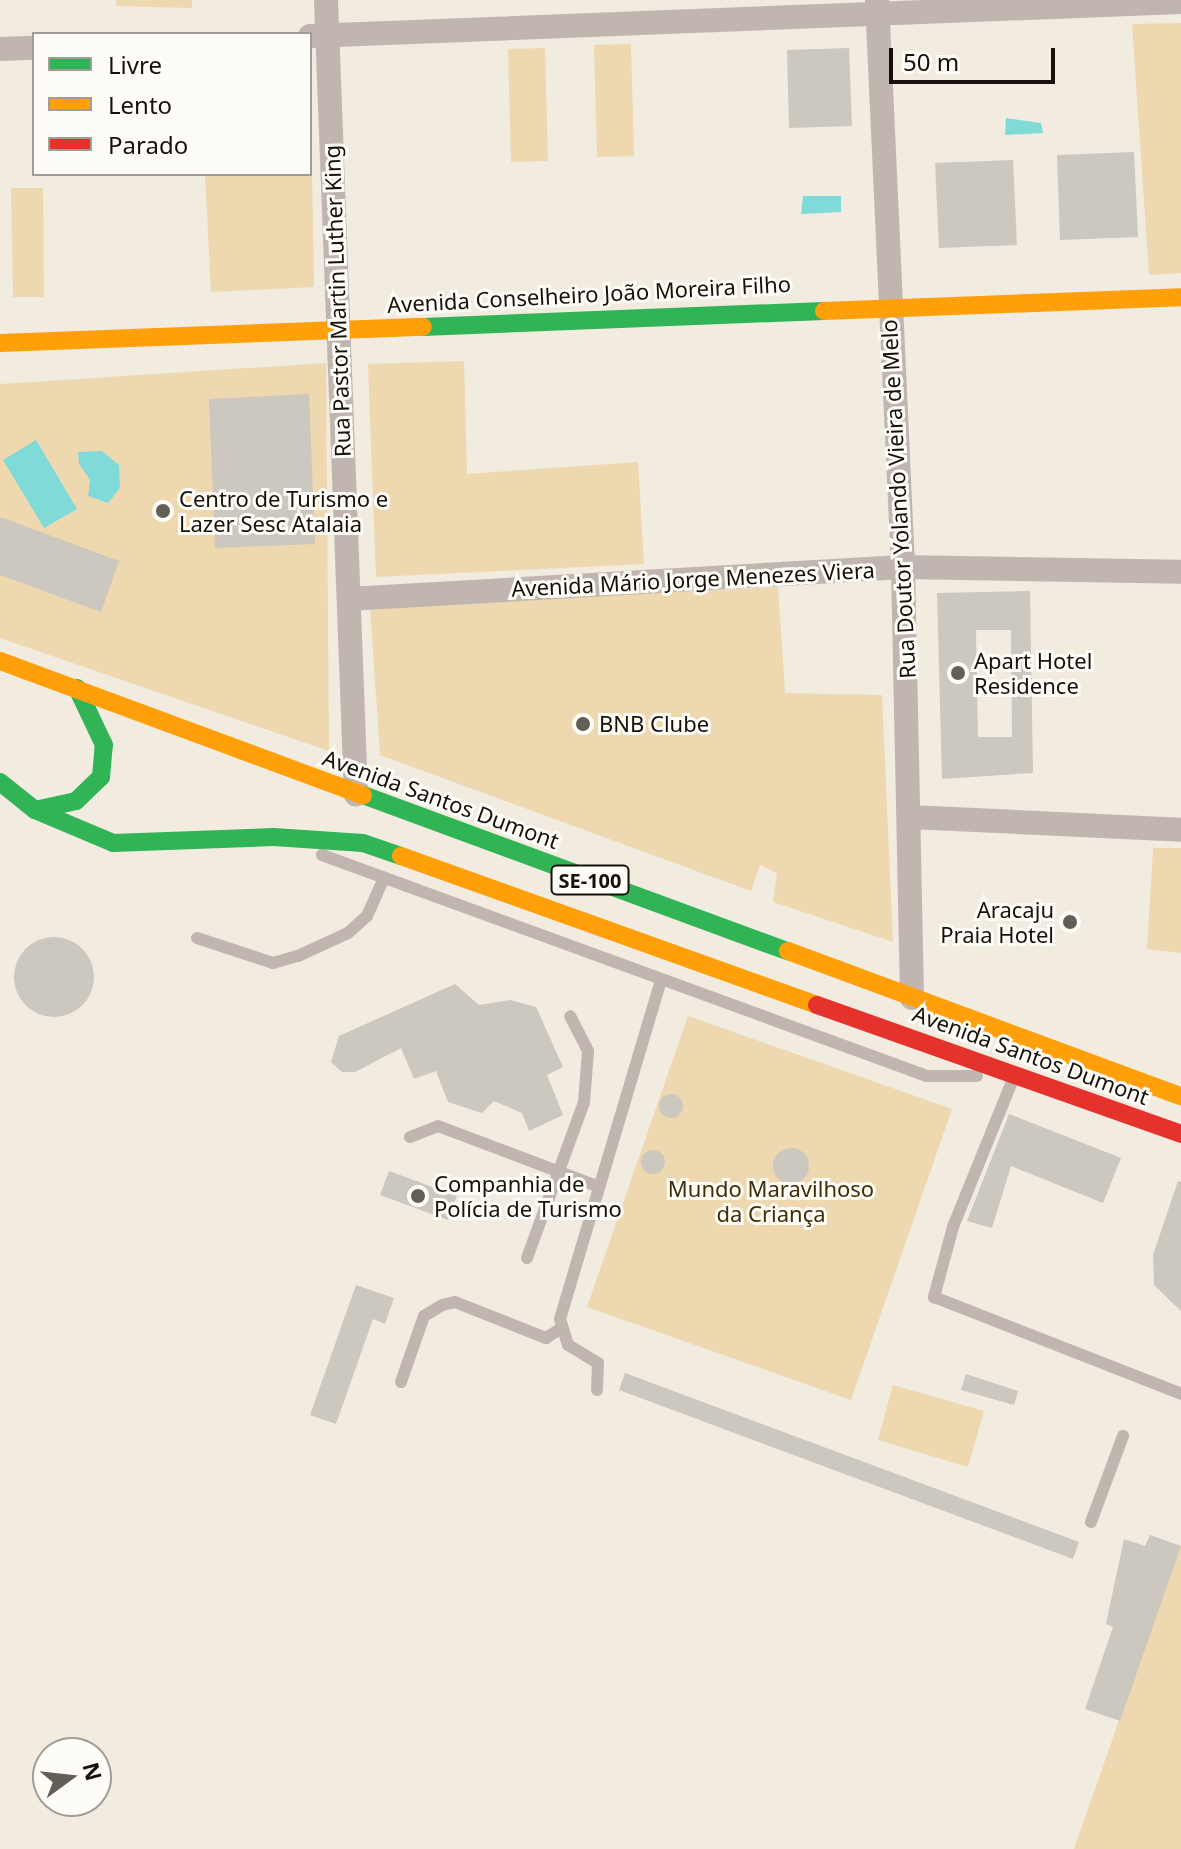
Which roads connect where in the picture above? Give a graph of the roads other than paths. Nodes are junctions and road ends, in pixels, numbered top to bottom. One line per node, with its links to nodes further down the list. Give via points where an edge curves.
1 (326, 0): 4 (street, Rua Pastor Martin Luther King)
2 (1181, 2): 3 (street)
3 (878, 8): 4 (street); 8 (street, Rua Doutor Yolando Vieira de Melo)
4 (318, 36): 9 (street, Rua Pastor Martin Luther King)
5 (32, 48): 6 (street)
6 (0, 49)
7 (1181, 297): 8 (main road, Avenida Conselheiro João Moreira Filho)
8 (890, 305): 9 (main road, Avenida Conselheiro João Moreira Filho); 11 (street, Rua Doutor Yolando Vieira de Melo)
9 (337, 330): 10 (main road, Avenida Conselheiro João Moreira Filho); 13 (street, Rua Pastor Martin Luther King)
10 (0, 343)
11 (903, 567): 12 (street, Avenida Mário Jorge Menezes Viera); 13 (street, Avenida Mário Jorge Menezes Viera); 19 (street, Rua Doutor Yolando Vieira de Melo)
12 (1181, 572)
13 (349, 599): 17 (street, Rua Pastor Martin Luther King)
14 (0, 661): 15 (main road, Avenida Santos Dumont / SE-100)
15 (77, 688): 17 (main road, Avenida Santos Dumont / SE-100); 18 (main road, via 104,745 101,777 76,801)
16 (0, 782): 18 (main road, Avenida Santos Dumont / SE-100)
17 (356, 794): 27 (main road, Avenida Santos Dumont / SE-100)
18 (35, 810): 21 (main road, Avenida Santos Dumont / SE-100, via 113,843)
19 (910, 817): 20 (street); 27 (street, Rua Doutor Yolando Vieira de Melo)
20 (1181, 830)
21 (274, 837): 22 (lane); 25 (main road, Avenida Santos Dumont / SE-100, via 363,843 408,856)
22 (384, 878): 23 (lane, via 367,916 348,933 298,956 273,963); 24 (lane)
23 (197, 938)
24 (661, 980): 26 (lane); 34 (lane)
25 (738, 980): 26 (main road); 29 (main road, Avenida Santos Dumont / SE-100)
26 (685, 988): 29 (lane, via 927,1076)
27 (912, 998): 30 (main road, Avenida Santos Dumont / SE-100)
28 (570, 1016): 33 (lane, via 588,1051 584,1102)
29 (1009, 1073): 31 (main road, Avenida Santos Dumont / SE-100); 39 (lane, via 953,1227 934,1297)
30 (1181, 1096)
31 (1181, 1134)
32 (410, 1137): 33 (lane, via 438,1126)
33 (560, 1171): 34 (lane); 35 (lane)
34 (597, 1186): 36 (lane)
35 (527, 1258)
36 (560, 1329): 37 (lane, via 546,1338 455,1302 442,1305 424,1316); 38 (lane, via 568,1345 598,1363)
37 (401, 1382)
38 (597, 1390)
39 (1181, 1394)
40 (1123, 1436): 41 (lane)
41 (1091, 1522)

